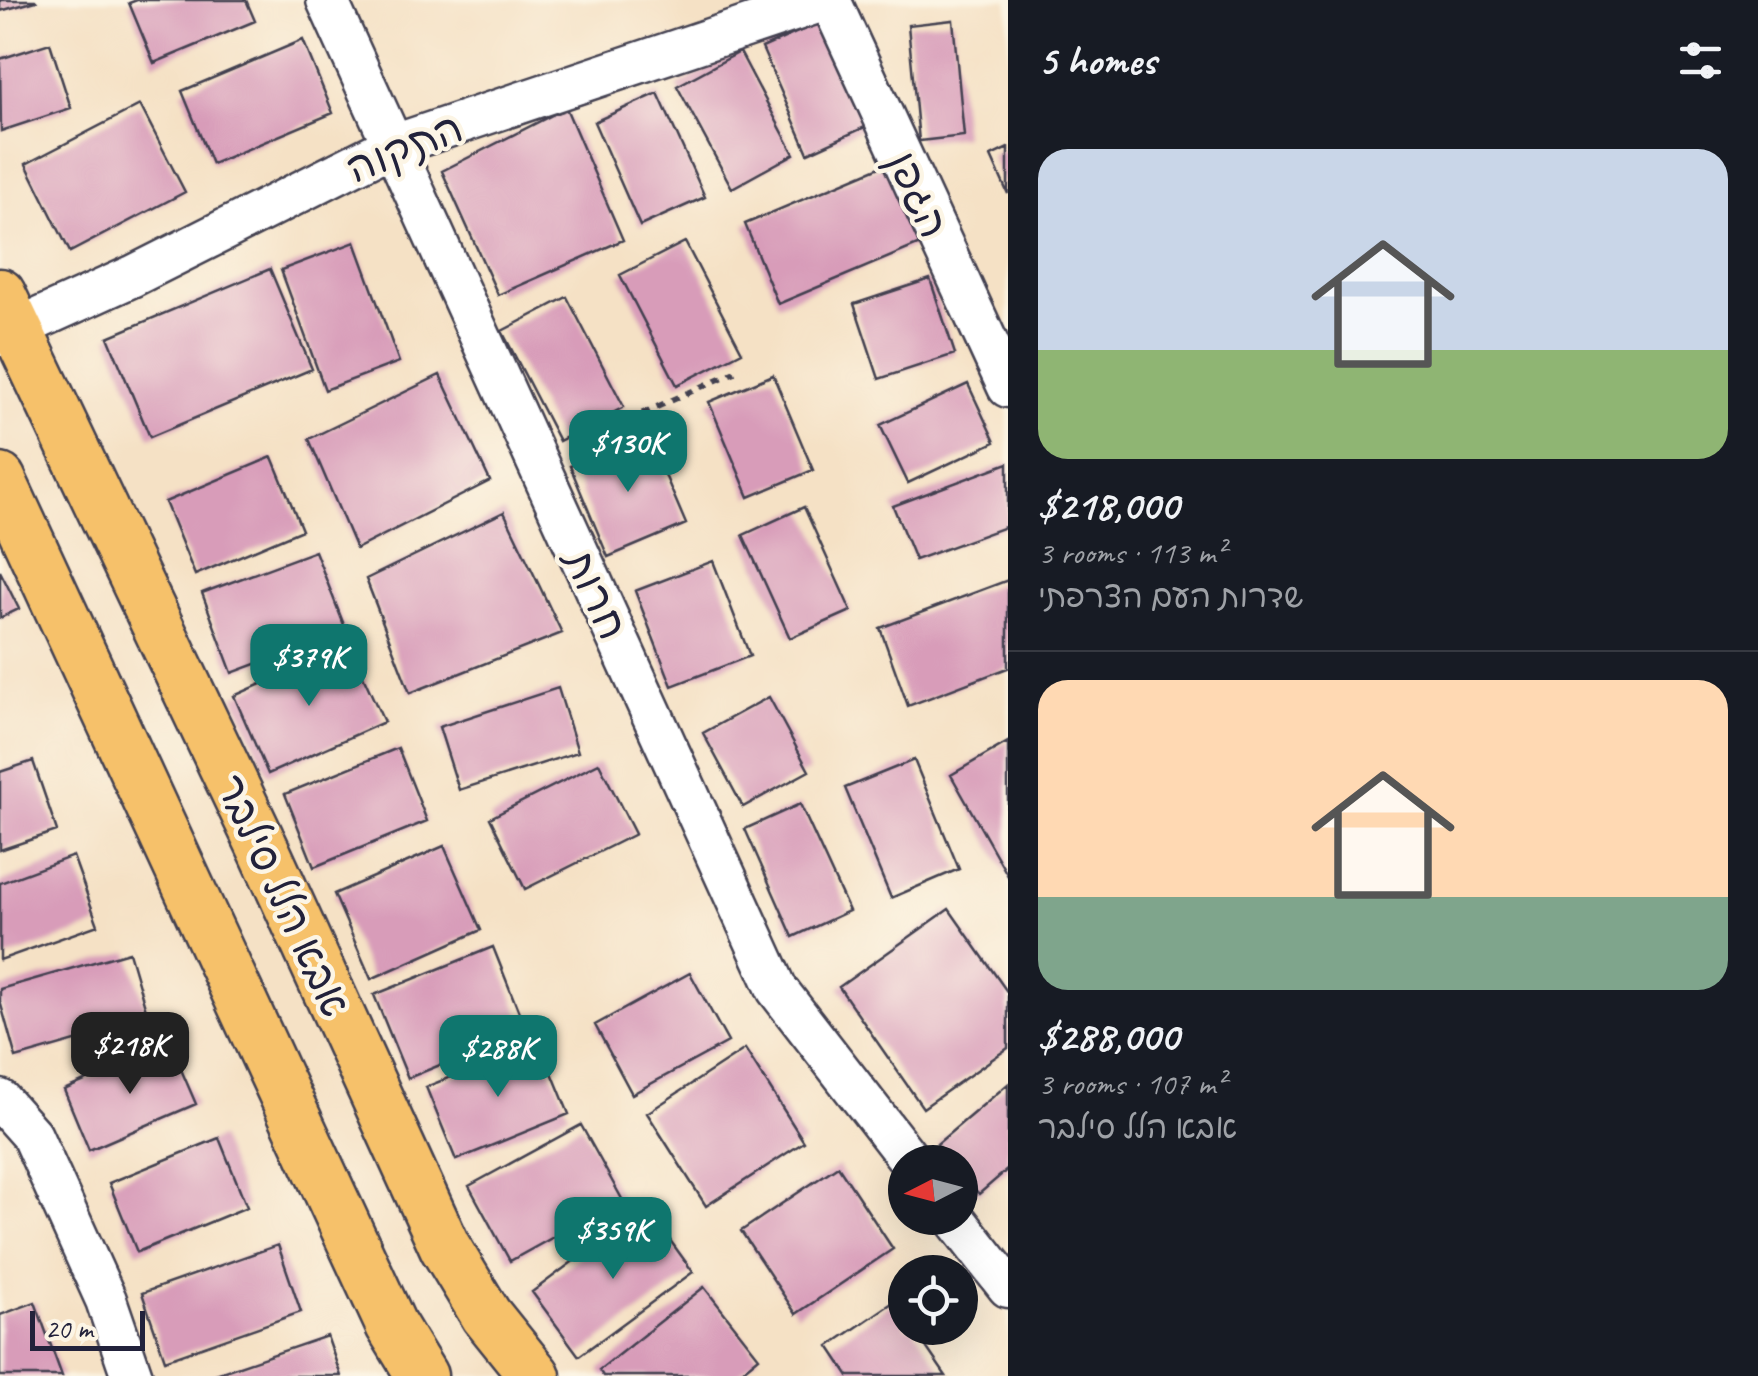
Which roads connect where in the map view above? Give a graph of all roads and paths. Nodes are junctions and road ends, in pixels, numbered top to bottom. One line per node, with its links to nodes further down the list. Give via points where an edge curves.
1 (326, 0): 3 (street, חרות)
2 (828, 0): 3 (street, התקוה); 6 (street, הגפן)
3 (391, 146): 4 (street, התקוה, via 132,276); 7 (street, חרות)
4 (5, 320): 16 (main road, אבא הלל סילבר, via 264,850 445,1247 486,1315)
5 (735, 372): 7 (path)
6 (1008, 387)
7 (536, 462): 11 (street, חרות, via 777,989)
8 (0, 479): 15 (main road, אבא הלל סילבר, via 391,1324)
9 (0, 1100): 10 (street)
10 (16, 1143): 14 (street, via 106,1300)
11 (899, 1145)
12 (967, 1235): 13 (street)
13 (1008, 1288)
14 (132, 1376)
15 (422, 1376)
16 (535, 1376)

